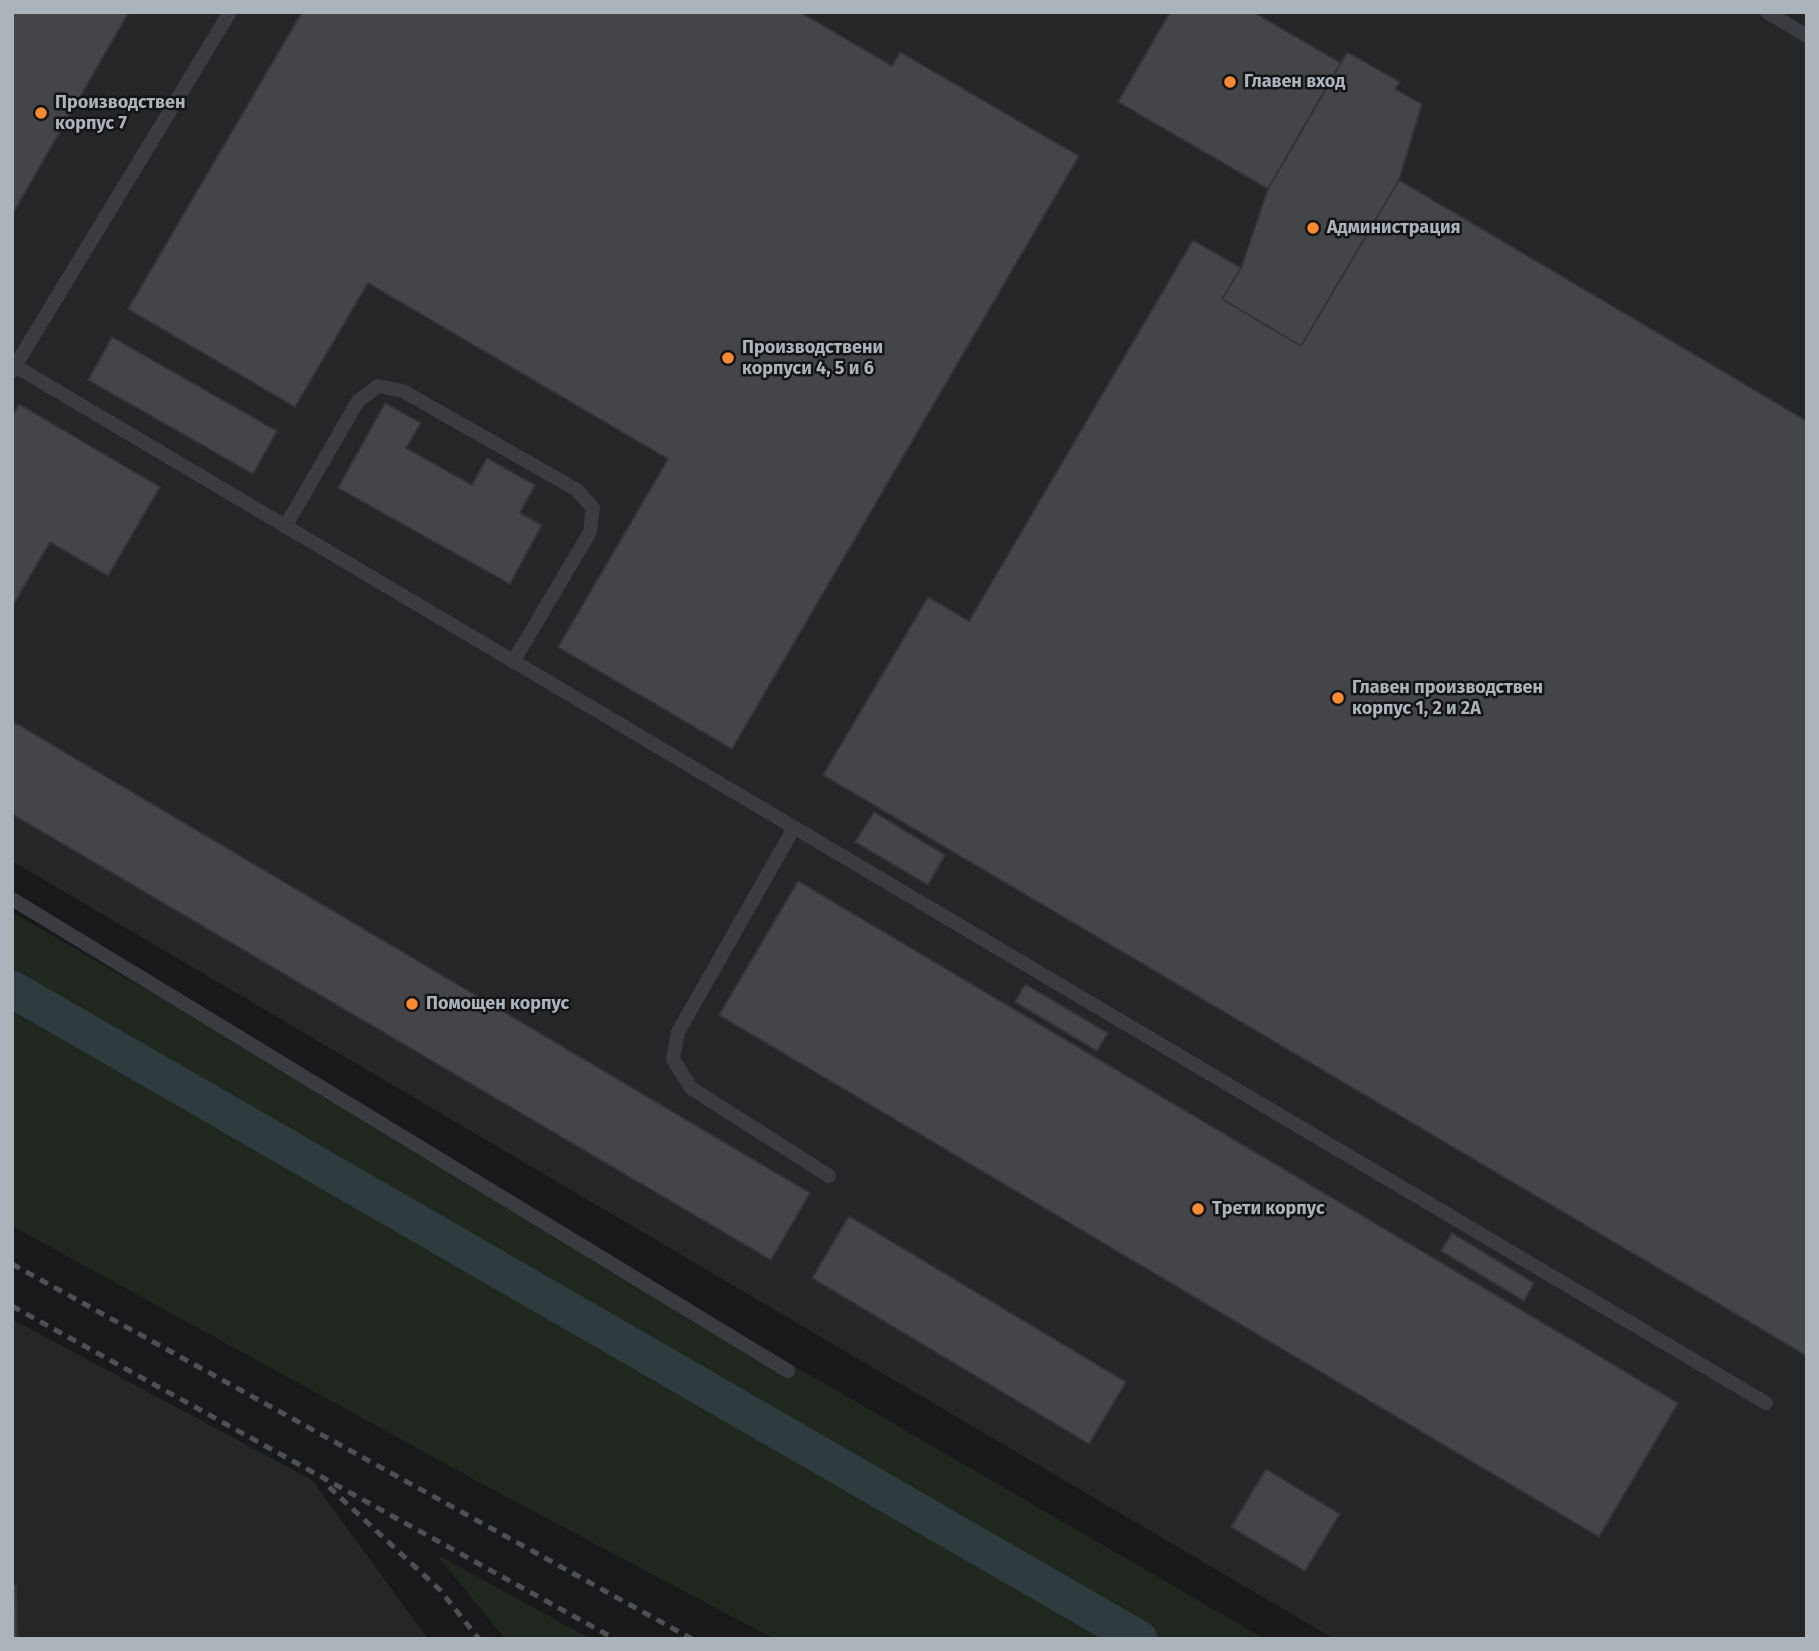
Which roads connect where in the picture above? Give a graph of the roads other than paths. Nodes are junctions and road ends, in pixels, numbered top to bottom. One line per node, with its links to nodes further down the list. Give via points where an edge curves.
1 (230, 12): 4 (lane)
2 (1767, 12): 3 (lane)
3 (1807, 36)
4 (14, 369): 5 (lane)
5 (285, 527): 6 (lane); 6 (lane, via 358,401 378,386 403,391 577,490 593,508 590,532)
6 (513, 662): 7 (lane)
7 (794, 828): 9 (lane, via 678,1032 673,1059 691,1088); 11 (lane)
8 (12, 899): 10 (lane)
9 (829, 1176)
10 (788, 1371)
11 (1766, 1404)

